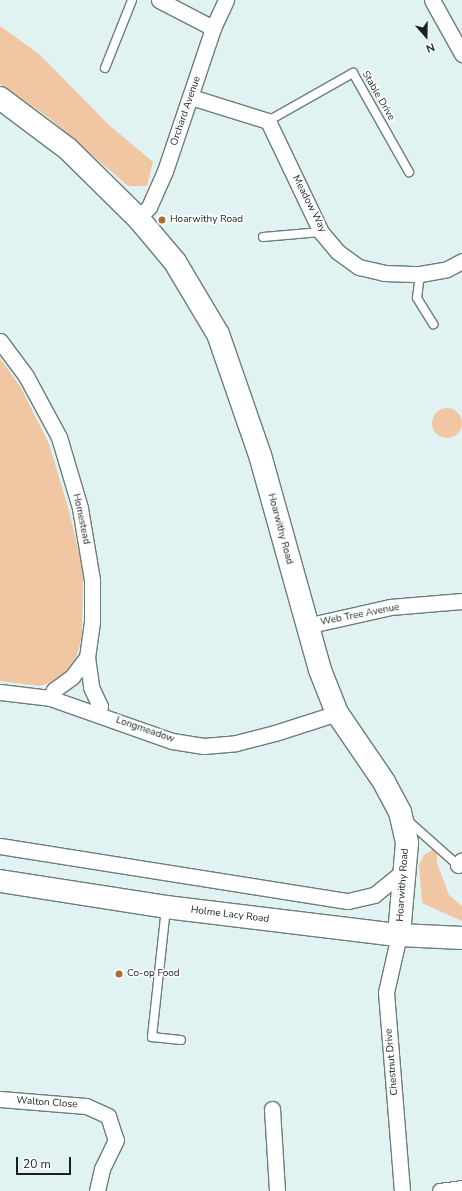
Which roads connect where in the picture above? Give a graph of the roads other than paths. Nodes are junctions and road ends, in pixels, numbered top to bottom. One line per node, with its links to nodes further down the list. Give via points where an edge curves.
1 (132, 0): 7 (lane)
2 (159, 0): 5 (street)
3 (226, 0): 5 (street, Orchard Avenue)
4 (432, 0): 6 (street)
5 (213, 28): 8 (street, Orchard Avenue)
6 (462, 54)
7 (105, 68)
8 (191, 97): 10 (street); 12 (street, Orchard Avenue, via 162,177 148,206)
9 (0, 98): 12 (street, Hoarwithy Road, via 68,149)
10 (268, 121): 11 (lane, Stable Drive, via 353,73); 13 (street, Meadow Way)
11 (409, 172)
12 (138, 218): 20 (street, Hoarwithy Road, via 175,262 218,334 260,455)
13 (321, 232): 14 (lane); 16 (street, Meadow Way, via 338,252 359,267 384,273)
14 (263, 237)
15 (462, 261): 16 (street, Meadow Way, via 448,269)
16 (420, 274): 17 (lane, via 417,298)
17 (433, 324)
18 (0, 341): 21 (street, Homestead, via 26,376 59,437 80,508 92,580 92,622)
19 (462, 601): 20 (street, Web Tree Avenue, via 390,607)
20 (306, 626): 24 (street, Hoarwithy Road)
21 (87, 657): 23 (street, via 72,677 54,690); 25 (street, Homestead, via 91,687 100,706)
22 (0, 692): 23 (street, Longmeadow)
23 (50, 698): 25 (street, Longmeadow)
24 (337, 713): 25 (street, Longmeadow, via 236,743 204,746 172,741); 26 (street, Hoarwithy Road, via 384,782)
25 (98, 714)
26 (400, 812): 28 (lane); 29 (street, Hoarwithy Road, via 407,843)
27 (0, 846): 29 (street, via 348,901 374,895)
28 (461, 865)
29 (404, 871): 32 (street, Hoarwithy Road)
30 (0, 881): 31 (street, Holme Lacy Road)
31 (166, 907): 32 (street, Holme Lacy Road); 34 (lane, via 152,1037)
32 (399, 935): 33 (street, Holme Lacy Road); 40 (street, Chestnut Drive, via 386,992)
33 (462, 938)
34 (181, 1040)
35 (0, 1099): 38 (street, Walton Close, via 86,1106 108,1116 116,1140 102,1169)
36 (272, 1109): 39 (street)
37 (462, 1188): 41 (street)
38 (97, 1191)
39 (277, 1191)
40 (402, 1191)
41 (440, 1191)

